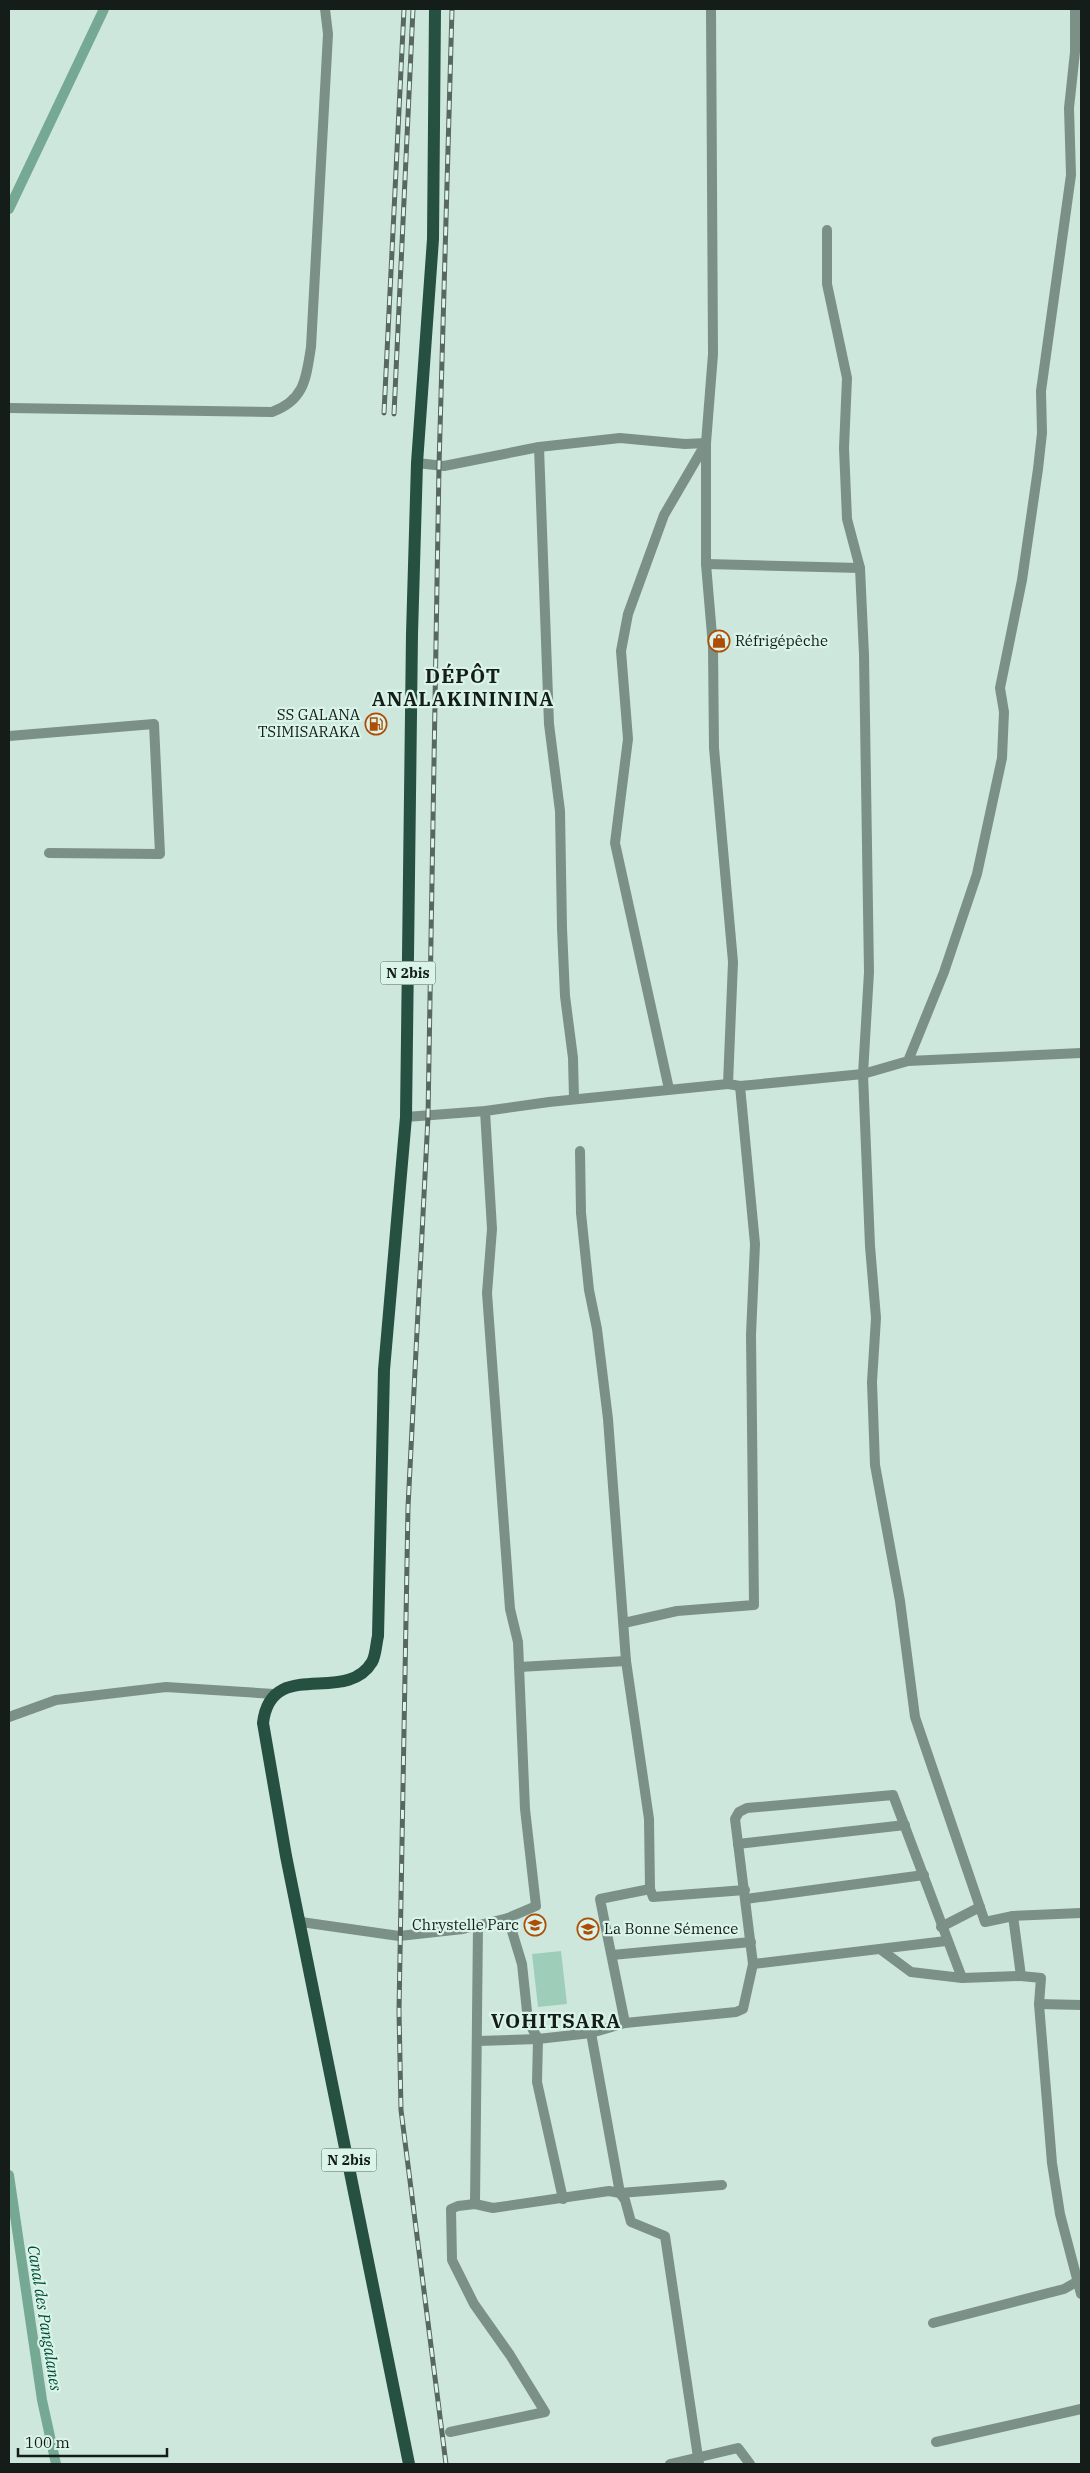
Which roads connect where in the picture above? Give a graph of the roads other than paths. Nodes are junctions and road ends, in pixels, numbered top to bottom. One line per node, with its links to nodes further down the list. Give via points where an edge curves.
1 (326, 9): 7 (street, via 328,34 310,347 305,383 300,392 284,408 272,412)
2 (435, 9): 10 (main road, N 2bis, via 433,239)
3 (711, 9): 8 (street, via 713,354)
4 (1075, 9): 5 (street); 16 (street, via 1075,52 1069,108 1071,175 1041,391 1042,433 1038,469 1022,580 1000,688 1004,712 1002,758 977,874 944,972)
5 (1081, 14)
6 (827, 230): 12 (street, via 827,284 846,378 847,519)
7 (9, 408)
8 (706, 442): 9 (street, via 685,444 620,438); 11 (street); 20 (street, via 664,515 628,614 621,651 628,738 615,843)
9 (539, 447): 10 (street, via 444,466); 21 (street, via 549,715 560,811 565,996 573,1058)
10 (417, 463): 23 (main road, N 2bis)
11 (706, 564): 12 (street); 18 (street, via 713,647 714,748 733,962)
12 (860, 568): 17 (street, via 869,952)
13 (9, 736): 14 (street, via 154,724 160,854)
14 (49, 853)
15 (1081, 1053): 16 (street)
16 (908, 1061): 17 (street)
17 (863, 1074): 19 (street); 35 (street, via 876,1318 872,1382 875,1465 900,1601 915,1717)
18 (728, 1084): 19 (street); 20 (street)
19 (740, 1086): 25 (street, via 755,1244 751,1335 754,1605 677,1611)
20 (669, 1089): 21 (street)
21 (574, 1099): 22 (street)
22 (485, 1111): 23 (street); 27 (street, via 492,1229 488,1293 510,1609 518,1642)
23 (406, 1117): 28 (main road, N 2bis, via 384,1370 378,1636 372,1662 362,1673 347,1680 291,1686)
24 (580, 1150): 25 (street, via 580,1213 608,1419)
25 (624, 1624): 26 (street)
26 (626, 1661): 27 (street); 33 (street, via 650,1819)
27 (519, 1667): 38 (street, via 525,1809 536,1906)
28 (274, 1694): 29 (street, via 166,1687 56,1700); 39 (main road, N 2bis, via 265,1708 263,1724)
29 (9, 1716)
30 (905, 1825): 31 (street); 31 (street, via 893,1796 747,1808 735,1819); 32 (street)
31 (738, 1844): 34 (street)
32 (924, 1875): 34 (street); 41 (street)
33 (650, 1890): 34 (street, via 653,1897); 45 (street, via 600,1899)
34 (745, 1894): 43 (street)
35 (980, 1907): 37 (street, via 985,1922); 41 (street)
36 (1081, 1913): 37 (street)
37 (1013, 1916): 47 (street)
38 (508, 1918): 40 (street); 53 (street, via 522,1964 528,2021)
39 (301, 1922): 40 (street, via 393,1936); 66 (main road, N 2bis)
40 (478, 1925): 54 (street)
41 (941, 1927): 42 (street)
42 (946, 1941): 44 (street); 48 (street)
43 (751, 1942): 45 (street); 46 (street)
44 (880, 1949): 46 (street); 48 (street, via 910,1972)
45 (612, 1955): 51 (street)
46 (754, 1964): 51 (street, via 743,2009)
47 (1021, 1976): 48 (street); 49 (street, via 1041,1978)
48 (962, 1978)
49 (1039, 2004): 50 (street); 59 (street, via 1052,2164 1060,2214)
50 (1081, 2005)
51 (625, 2023): 52 (street)
52 (591, 2033): 53 (street); 56 (street)
53 (538, 2039): 54 (street); 57 (street, via 537,2082)
54 (478, 2041): 58 (street)
55 (722, 2185): 56 (street)
56 (620, 2193): 57 (street, via 609,2191); 65 (street, via 631,2222 665,2236)
57 (563, 2199): 58 (street, via 493,2208)
58 (475, 2204): 63 (street, via 452,2209 452,2260 474,2304 545,2412)
59 (1078, 2281): 60 (street); 61 (street, via 1064,2289)
60 (1081, 2294)
61 (933, 2323)
62 (1081, 2409): 64 (street)
63 (450, 2432)
64 (936, 2442)
65 (698, 2460): 67 (street); 68 (street, via 738,2448)
66 (410, 2464)
67 (670, 2464)
68 (750, 2464)

